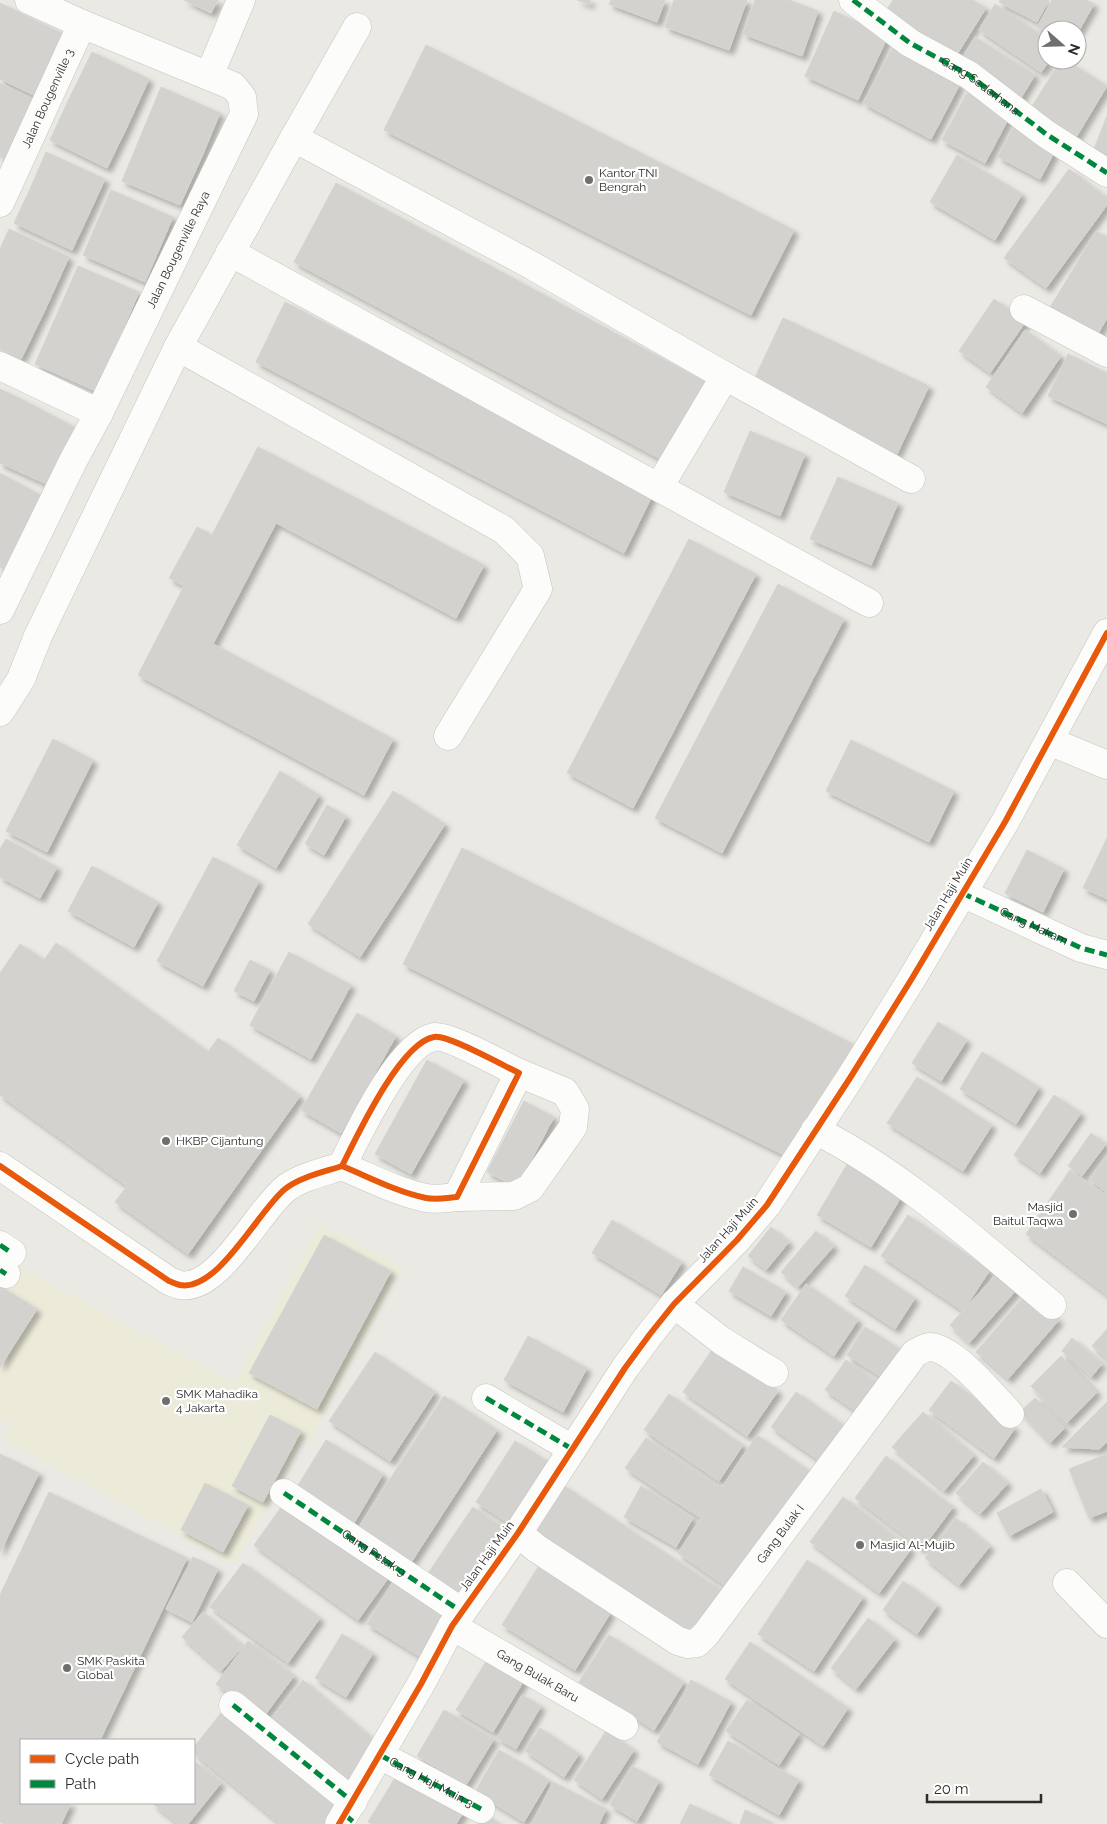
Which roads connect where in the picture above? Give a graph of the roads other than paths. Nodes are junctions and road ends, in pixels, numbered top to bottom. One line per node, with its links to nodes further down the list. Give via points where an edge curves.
1 (29, 0): 4 (street, Jalan Bougenville Raya)
2 (241, 0): 6 (street)
3 (853, 0): 9 (street, Gang Sederhana, via 910,43 969,76 1046,134)
4 (82, 24): 6 (street, Jalan Bougenville Raya); 8 (street, Jalan Bougenville 3)
5 (358, 27): 7 (street)
6 (209, 76): 17 (street, Jalan Bougenville Raya, via 233,86 242,97 244,114)
7 (294, 138): 11 (street); 16 (street, via 532,266)
8 (7, 168): 10 (street, Jalan Bougenville 3)
9 (1107, 173)
10 (0, 203)
11 (230, 252): 13 (street); 19 (street)
12 (1024, 309): 14 (street)
13 (178, 347): 23 (street, via 38,636 21,679); 24 (street, via 504,530 530,556 538,589)
14 (1107, 353)
15 (0, 366): 17 (street)
16 (724, 376): 18 (street); 19 (street)
17 (99, 413): 20 (street, Jalan Bougenville Raya)
18 (911, 479)
19 (659, 487): 21 (street)
20 (4, 595)
21 (870, 603)
22 (1107, 633): 25 (street, Jalan Haji Muin)
23 (0, 712)
24 (448, 736)
25 (1048, 741): 26 (street); 27 (street, Jalan Haji Muin)
26 (1107, 765)
27 (962, 893): 28 (street, Gang Makam, via 1081,948); 30 (street, Jalan Haji Muin, via 911,980)
28 (1107, 955)
29 (518, 1073): 32 (street, via 448,1040 435,1036 422,1042 408,1054 384,1087); 33 (street); 33 (street, via 565,1092 575,1110 573,1127 530,1188 514,1196)
30 (815, 1130): 34 (street, Jalan Haji Muin, via 767,1205); 35 (street, via 840,1143 926,1201)
31 (0, 1166): 32 (street, via 169,1281 180,1285 200,1282 226,1262 271,1202 286,1188)
32 (342, 1166): 33 (street, via 427,1198)
33 (457, 1197)
34 (674, 1304): 36 (street, via 722,1341); 39 (street, Jalan Haji Muin, via 625,1368)
35 (1052, 1305)
36 (774, 1373)
37 (486, 1398): 39 (street)
38 (1010, 1414): 41 (street, Gang Bulak I, via 942,1349 928,1347 915,1353 697,1643 678,1640)
39 (572, 1449): 41 (street, Jalan Haji Muin)
40 (284, 1493): 43 (street, Gang Petak 9)
41 (518, 1533): 43 (street, Jalan Haji Muin)
42 (1067, 1583): 44 (street)
43 (457, 1619): 46 (street, Gang Bulak Baru); 47 (street, Jalan Haji Muin)
44 (1107, 1624)
45 (234, 1705): 49 (street)
46 (624, 1726)
47 (380, 1754): 48 (street, Gang Haji Muin 3); 49 (street, Jalan Haji Muin)
48 (481, 1810)
49 (348, 1816)

